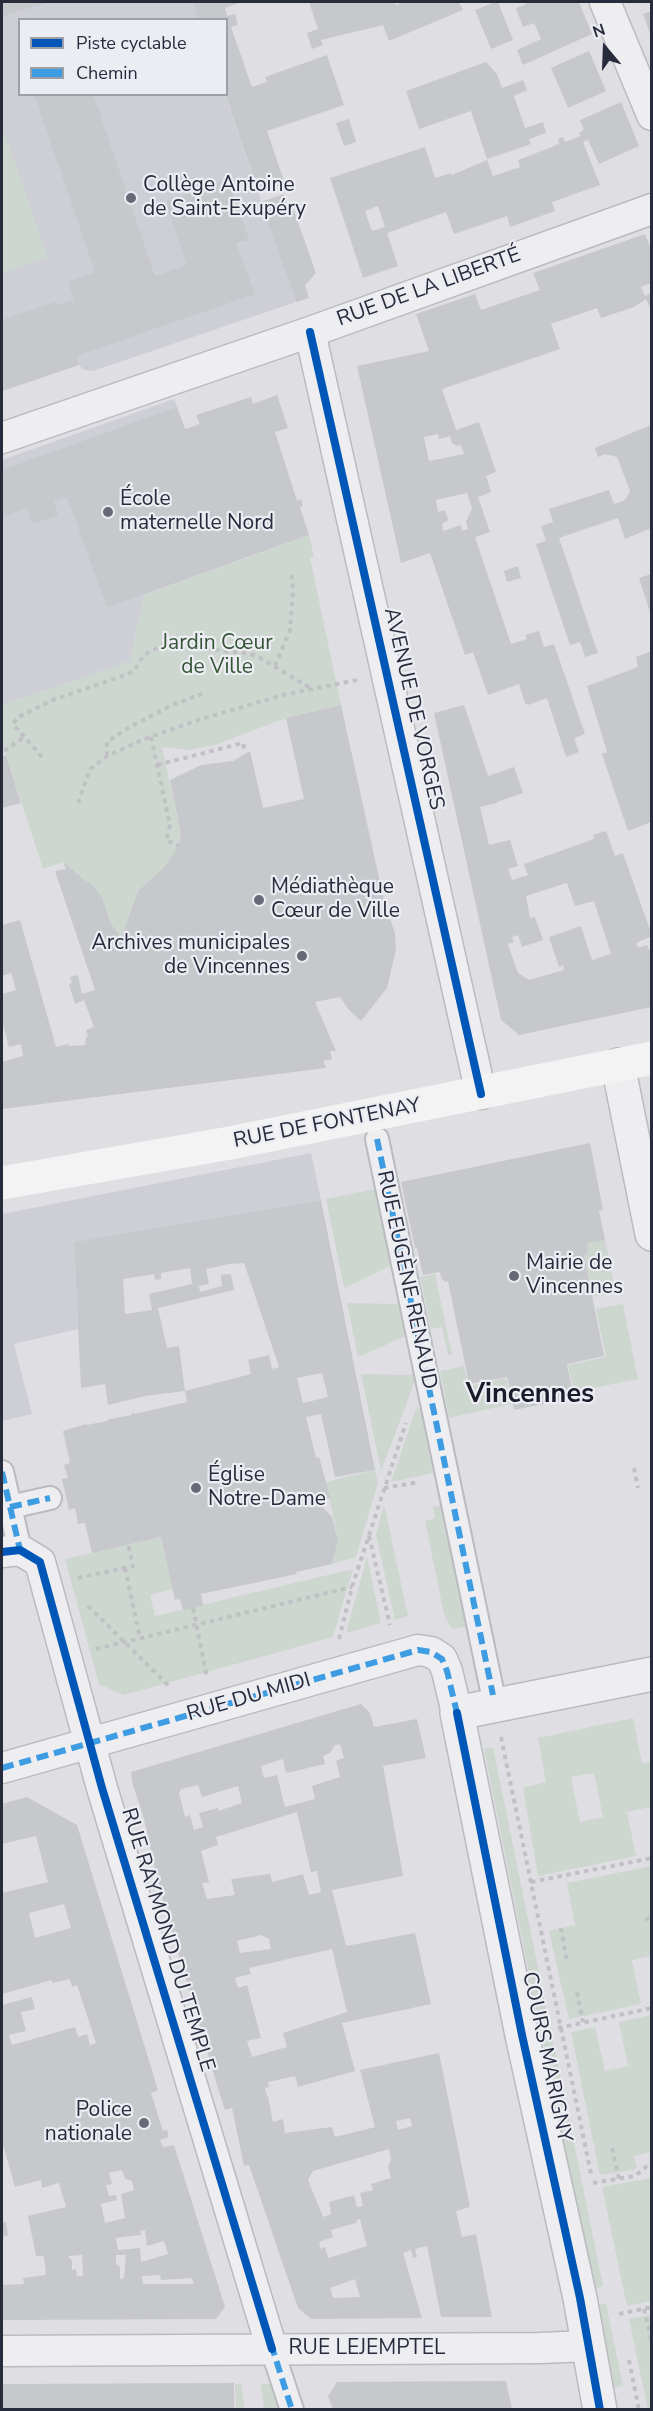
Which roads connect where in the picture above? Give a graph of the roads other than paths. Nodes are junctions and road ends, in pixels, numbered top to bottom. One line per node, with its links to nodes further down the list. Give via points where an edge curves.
1 (605, 2): 2 (street)
2 (651, 115)
3 (651, 208): 4 (street, RUE DE LA LIBERTÉ)
4 (310, 332): 5 (street, RUE DE LA LIBERTÉ); 8 (street, AVENUE DE VORGES)
5 (2, 438)
6 (651, 1058): 7 (main road, RUE DE FONTENAY)
7 (618, 1065): 8 (main road, RUE DE FONTENAY); 11 (street)
8 (481, 1094): 10 (main road, RUE DE FONTENAY)
9 (377, 1139): 17 (street, RUE EUGÈNE RENAUD)
10 (2, 1183)
11 (651, 1234)
12 (2, 1472): 14 (street)
13 (50, 1498): 14 (street)
14 (10, 1507): 15 (street)
15 (20, 1554): 19 (street, RUE RAYMOND DU TEMPLE)
16 (651, 1674): 18 (street)
17 (493, 1695)
18 (457, 1713): 19 (street, RUE DU MIDI, via 442,1659 418,1650); 21 (street, COURS MARIGNY)
19 (89, 1743): 20 (street, RUE DU MIDI); 22 (street, RUE RAYMOND DU TEMPLE)
20 (2, 1768)
21 (589, 2346): 22 (street, RUE LEJEMPTEL); 25 (street, COURS MARIGNY)
22 (272, 2349): 23 (street, RUE LEJEMPTEL); 24 (street, RUE RAYMOND DU TEMPLE)
23 (2, 2351)
24 (292, 2409)
25 (600, 2409)

